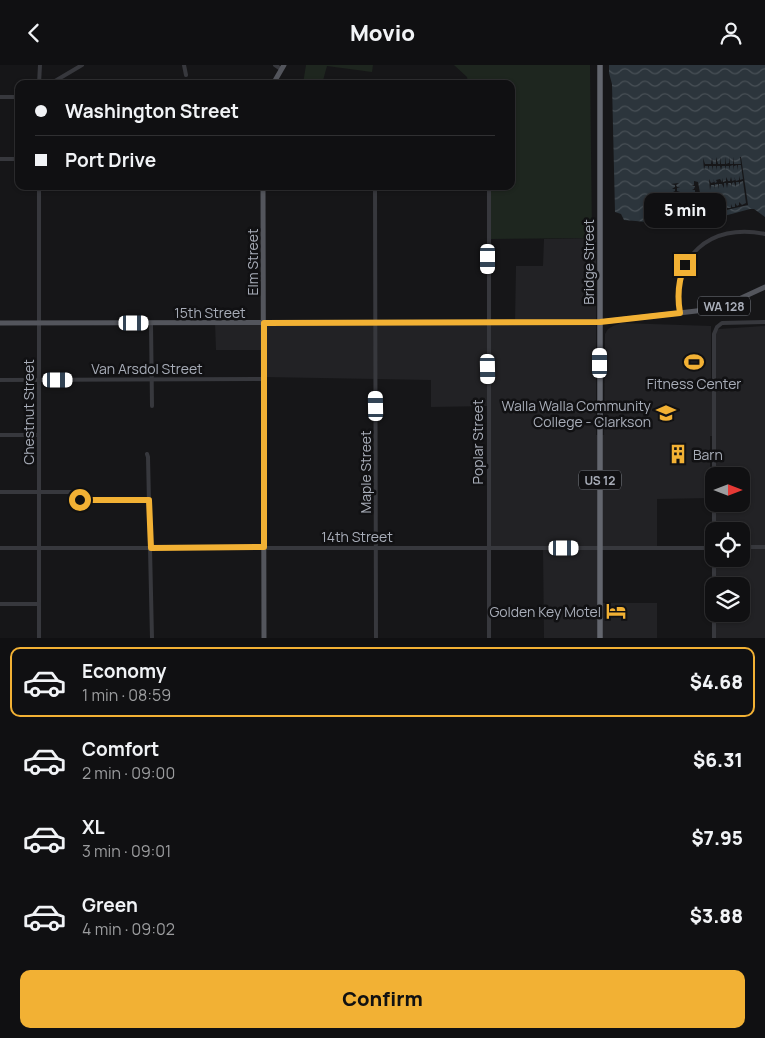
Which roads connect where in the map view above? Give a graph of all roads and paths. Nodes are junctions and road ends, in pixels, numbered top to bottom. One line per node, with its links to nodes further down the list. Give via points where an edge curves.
1 (40, 65): 8 (street)
2 (82, 65): 9 (street)
3 (184, 65): 7 (street)
4 (275, 65): 6 (street)
5 (600, 65): 22 (highway, Bridge Street / US 12)
6 (283, 67): 10 (main road)
7 (186, 75)
8 (39, 80)
9 (57, 80)
10 (275, 80)
11 (0, 97): 12 (street)
12 (15, 97)
13 (0, 159): 14 (street)
14 (15, 159)
15 (39, 190): 25 (street, Chestnut Street)
16 (263, 190): 26 (main road, Elm Street)
17 (376, 190): 27 (street, Maple Street)
18 (489, 190): 28 (street, Poplar Street)
19 (765, 234): 21 (street, via 751,231 729,233 700,248 685,265 680,278)
20 (765, 287): 21 (main road, WA 128, via 724,306)
21 (680, 313): 22 (main road, WA 128)
22 (600, 322): 28 (main road, 15th Street); 43 (highway, Bridge Street / US 12)
23 (765, 322): 41 (street, via 722,323 714,334)
24 (0, 323): 25 (main road, 15th Street)
25 (39, 323): 29 (main road, 15th Street); 32 (street, Chestnut Street)
26 (264, 323): 27 (main road, 15th Street); 29 (main road, 15th Street); 30 (main road, Elm Street)
27 (376, 323): 28 (main road, 15th Street); 49 (street, Maple Street)
28 (488, 323): 50 (street, Poplar Street)
29 (151, 324): 33 (street)
30 (264, 379): 33 (street, Van Arsdol Street); 42 (main road, Elm Street)
31 (0, 380): 32 (street, Van Arsdol Street)
32 (39, 380): 33 (street, Van Arsdol Street); 36 (street, Chestnut Street)
33 (152, 380): 34 (street)
34 (152, 406)
35 (0, 435): 36 (street)
36 (39, 435): 39 (street, Chestnut Street)
37 (147, 454): 40 (street)
38 (0, 492): 39 (street)
39 (39, 492): 40 (street, via 73,492 80,500); 47 (street, Chestnut Street)
40 (149, 500): 48 (street)
41 (714, 522)
42 (264, 547): 48 (street, 14th Street); 49 (street, 14th Street); 57 (main road, Elm Street)
43 (600, 547): 50 (street, 14th Street); 51 (street, 14th Street); 60 (highway, Bridge Street / US 12)
44 (750, 547): 45 (street)
45 (765, 547)
46 (0, 548): 47 (street, 14th Street)
47 (39, 548): 48 (street, 14th Street); 54 (street, Chestnut Street)
48 (151, 548): 56 (street)
49 (376, 548): 50 (street, 14th Street); 58 (street, Maple Street)
50 (488, 548): 59 (street, Poplar Street)
51 (705, 548)
52 (714, 567): 61 (street)
53 (0, 604): 54 (street)
54 (39, 604): 55 (street, Chestnut Street)
55 (39, 638)
56 (152, 638)
57 (264, 638)
58 (376, 638)
59 (489, 638)
60 (600, 638)
61 (714, 638)

